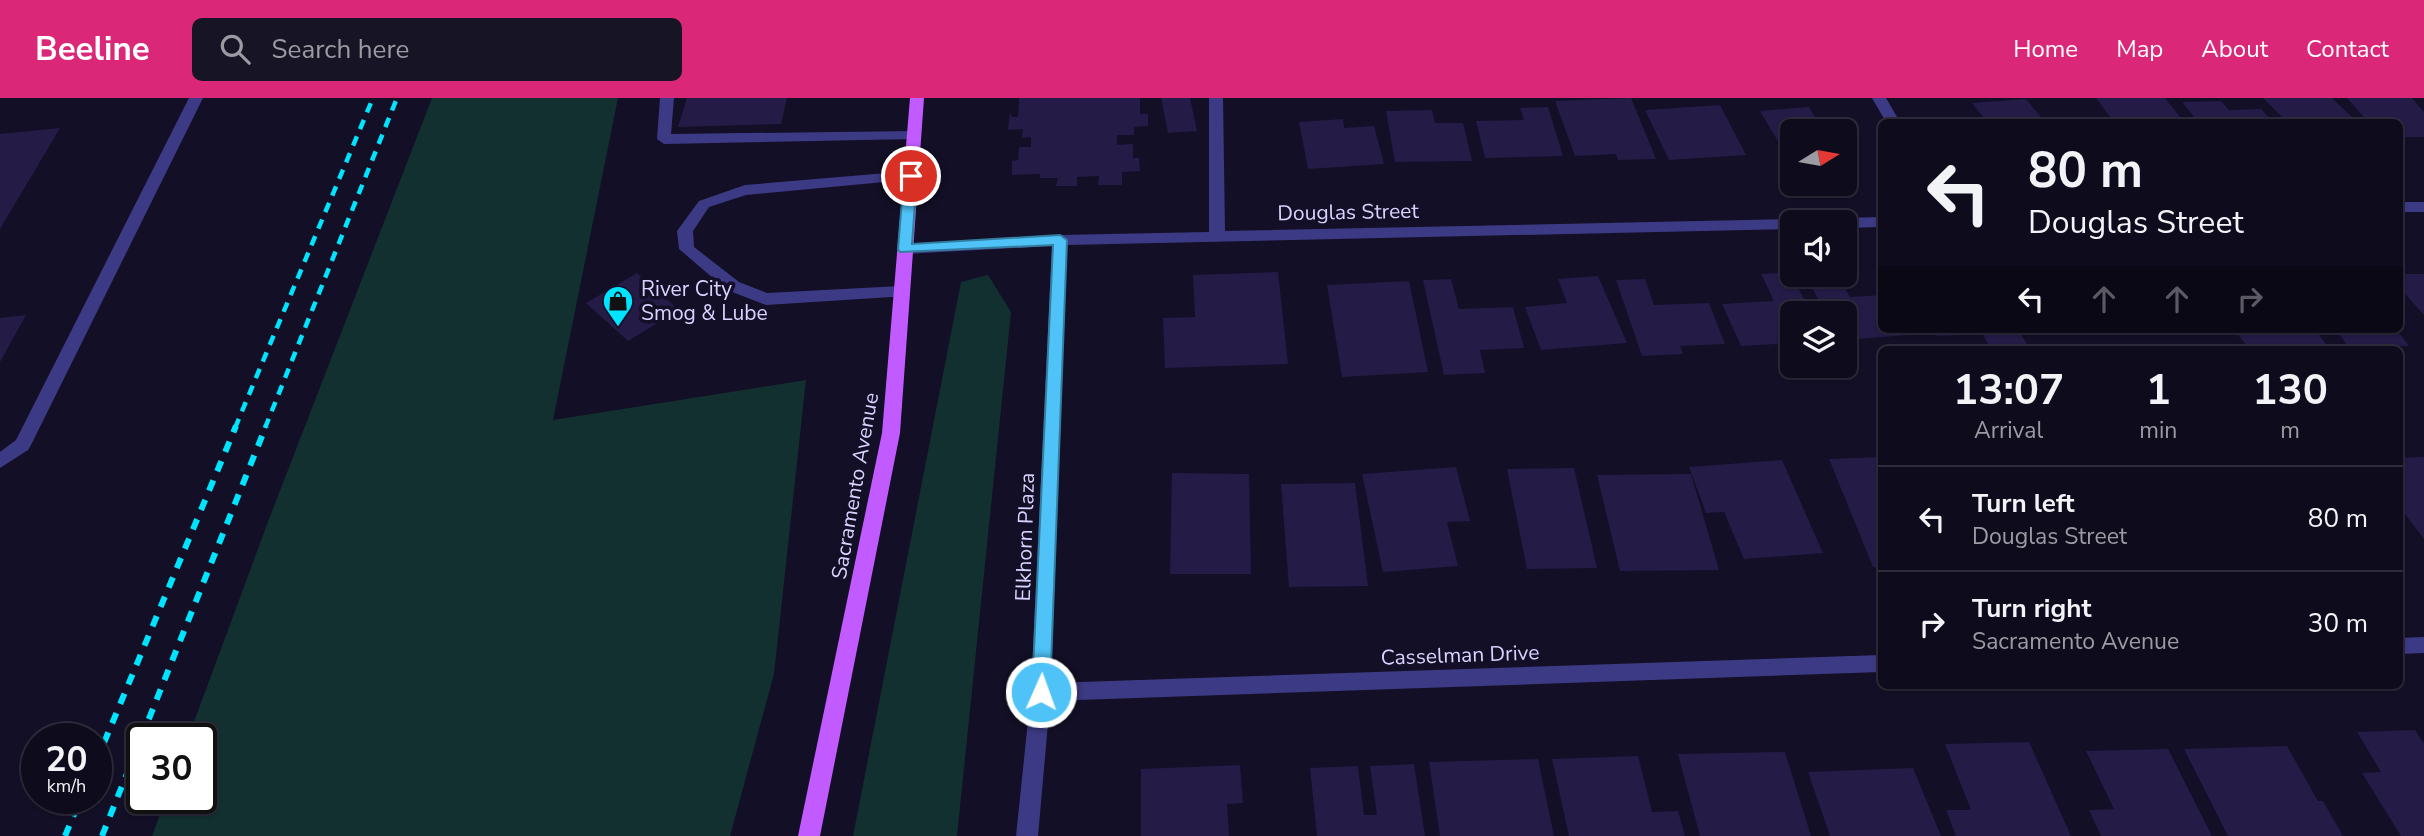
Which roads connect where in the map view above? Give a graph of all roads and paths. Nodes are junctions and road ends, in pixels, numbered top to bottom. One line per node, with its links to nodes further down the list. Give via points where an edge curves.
1 (196, 98): 18 (street, via 22,444)
2 (667, 98): 7 (street, via 664,139)
3 (917, 98): 7 (main road, Sacramento Avenue)
4 (1216, 98): 14 (street)
5 (1879, 98): 6 (street)
6 (1891, 119)
7 (914, 135): 8 (main road, Sacramento Avenue)
8 (911, 176): 16 (main road, Sacramento Avenue); 17 (street, via 745,190 704,204 685,231 687,249 733,286 766,299)
9 (2403, 207): 10 (street)
10 (2424, 207)
11 (1878, 222): 12 (street)
12 (1857, 223)
13 (1780, 224): 14 (street, Douglas Street)
14 (1217, 236): 15 (street, Douglas Street)
15 (1060, 240): 16 (street, Douglas Street); 22 (street, Elkhorn Plaza)
16 (905, 249): 17 (main road, Sacramento Avenue)
17 (901, 292): 23 (main road, Sacramento Avenue, via 891,433)
18 (0, 461)
19 (2424, 645): 20 (street)
20 (2403, 646)
21 (1878, 664): 22 (street, Casselman Drive)
22 (1041, 692): 24 (street, Elkhorn Plaza)
23 (809, 836)
24 (1027, 836)

